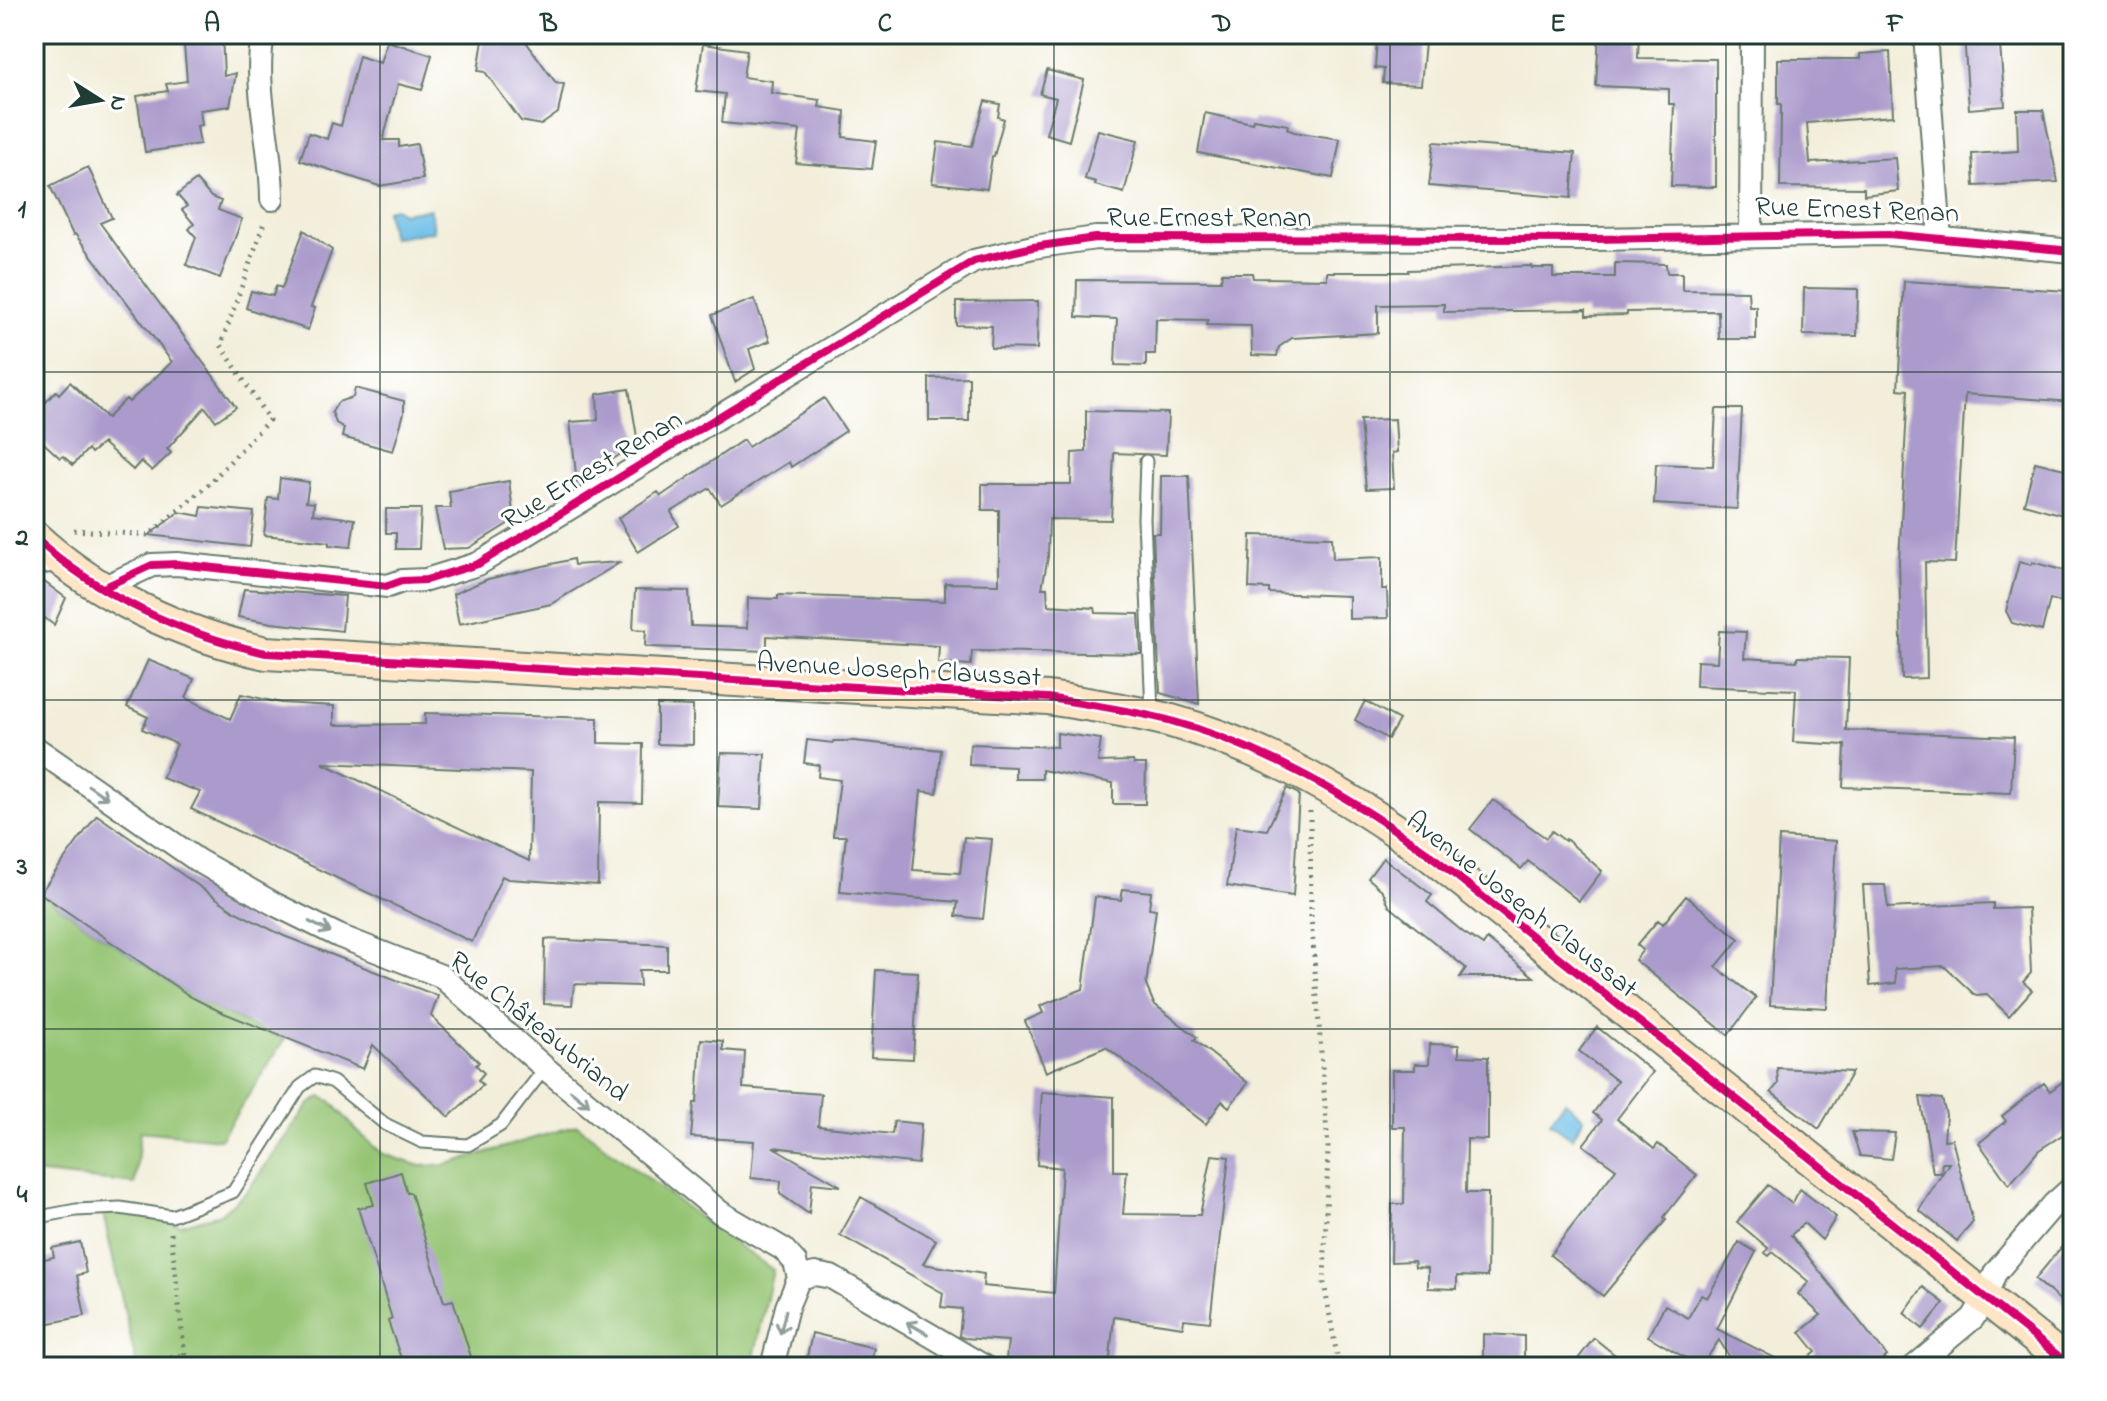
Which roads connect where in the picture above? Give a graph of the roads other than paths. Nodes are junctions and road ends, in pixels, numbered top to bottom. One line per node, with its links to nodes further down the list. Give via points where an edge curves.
1 (263, 34): 4 (street, via 259,99 272,165)
2 (1752, 34): 5 (street)
3 (1925, 34): 6 (street)
4 (272, 199)
5 (1751, 234): 6 (street, Rue Ernest Renan); 12 (street, Rue Ernest Renan, via 1594,239 1096,238 1033,247 974,261 478,564 388,586 152,565)
6 (1940, 239): 7 (street, Rue Ernest Renan)
7 (2073, 251)
8 (1146, 461): 13 (lane)
9 (34, 537): 10 (main road, Avenue Joseph Claussat)
10 (65, 563): 11 (lane); 12 (main road, Avenue Joseph Claussat)
11 (34, 570)
12 (105, 587): 13 (main road, Avenue Joseph Claussat, via 157,619 266,653 1019,696)
13 (1152, 717): 19 (main road, Avenue Joseph Claussat, via 1203,731 1310,778 1429,854)
14 (34, 747): 15 (street, Rue Châteaubriand, one-way to 15, via 197,860 276,905 441,976)
15 (545, 1068): 17 (lane, via 501,1125 468,1145 422,1142 385,1124 333,1082 315,1076 300,1087 233,1192 172,1216 120,1208); 18 (street, Rue Châteaubriand, one-way to 18, via 721,1213 783,1249 795,1262)
16 (2073, 1187): 19 (street, via 1995,1273)
17 (34, 1218)
18 (799, 1278): 20 (street, one-way to 20); 21 (street, one-way to 18, via 831,1277)
19 (1985, 1298): 22 (street, via 1973,1318); 23 (main road, Avenue Joseph Claussat)
20 (772, 1367)
21 (985, 1367)
22 (1914, 1367)
23 (2072, 1367)

